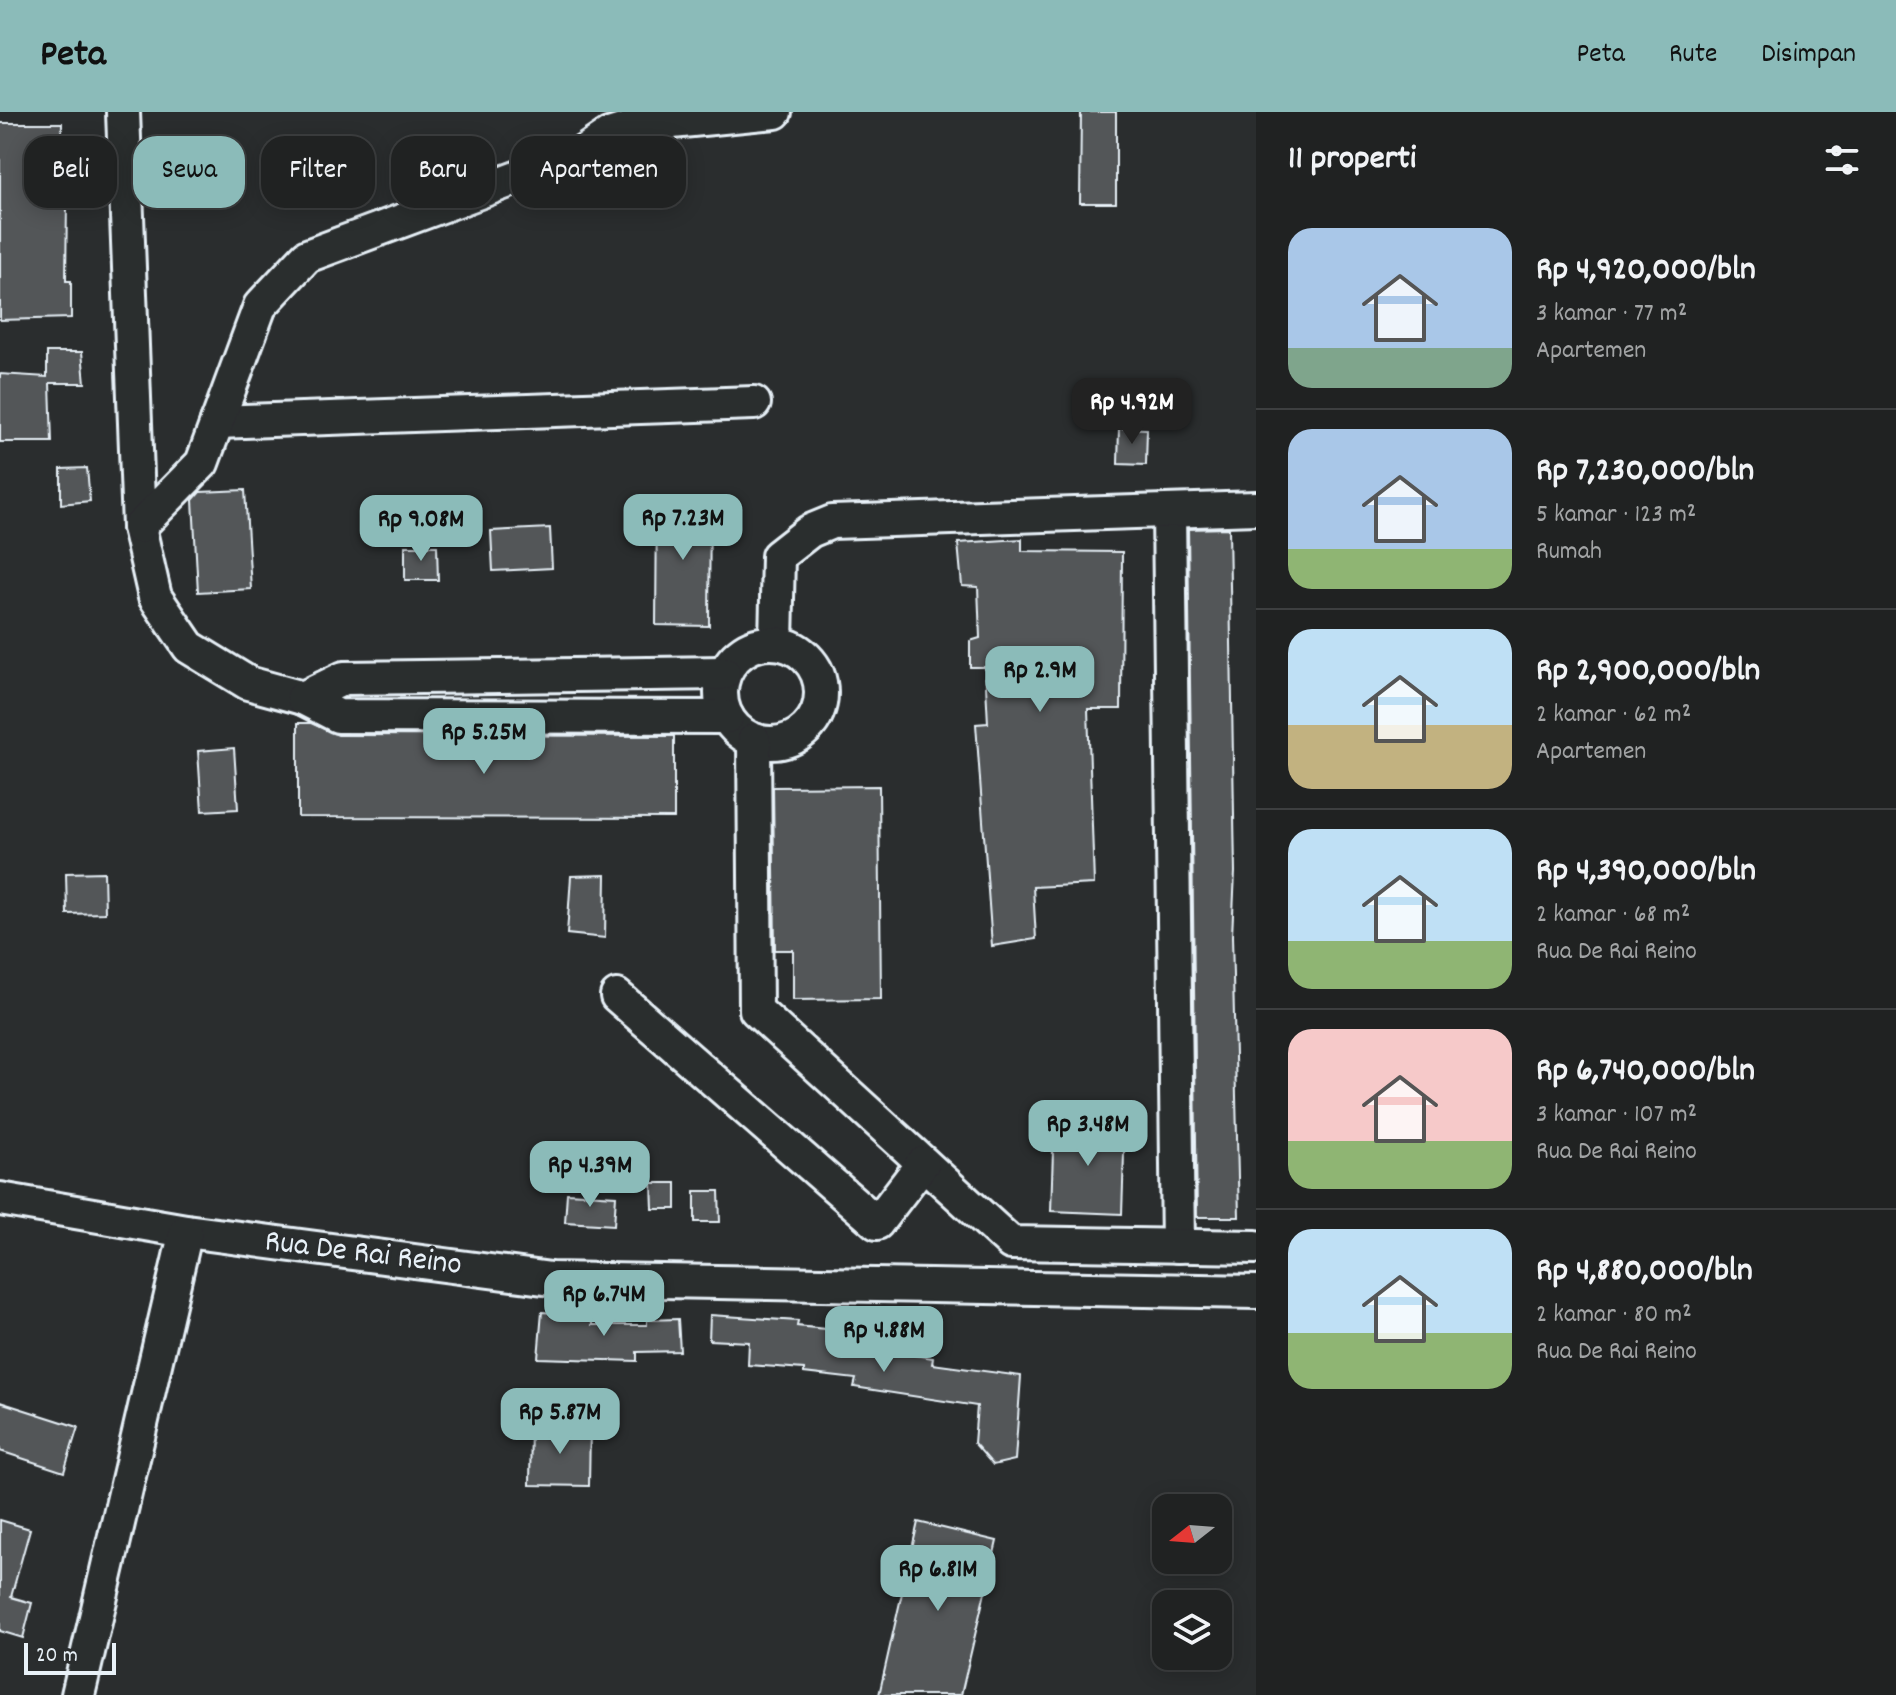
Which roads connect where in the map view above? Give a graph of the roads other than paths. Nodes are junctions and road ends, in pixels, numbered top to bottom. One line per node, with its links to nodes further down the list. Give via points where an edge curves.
1 (123, 112): 7 (street)
2 (775, 112): 4 (street, via 630,128 581,154 307,256 260,306)
3 (754, 403): 4 (street)
4 (217, 422): 7 (street, via 202,463)
5 (1256, 508): 6 (street)
6 (1169, 511): 8 (street, via 832,522 810,531 778,556); 17 (street)
7 (139, 527): 10 (street, via 155,597 189,647 248,683)
8 (776, 642): 9 (street, via 745,649); 12 (street, via 803,652 819,675 821,704 808,729 782,742)
9 (724, 673): 10 (street, via 344,678); 11 (street, via 721,695)
10 (303, 698): 11 (street, via 338,716)
11 (727, 717): 12 (street)
12 (754, 740): 14 (street, via 756,1010)
13 (617, 996): 14 (street, via 877,1223)
14 (923, 1163): 17 (street, via 1011,1243)
15 (0, 1199): 16 (street, Rua De Rai Reino)
16 (186, 1231): 19 (street, Rua De Rai Reino, via 551,1279); 20 (street)
17 (1178, 1246): 18 (street)
18 (1256, 1247)
19 (1256, 1292)
20 (78, 1695)

